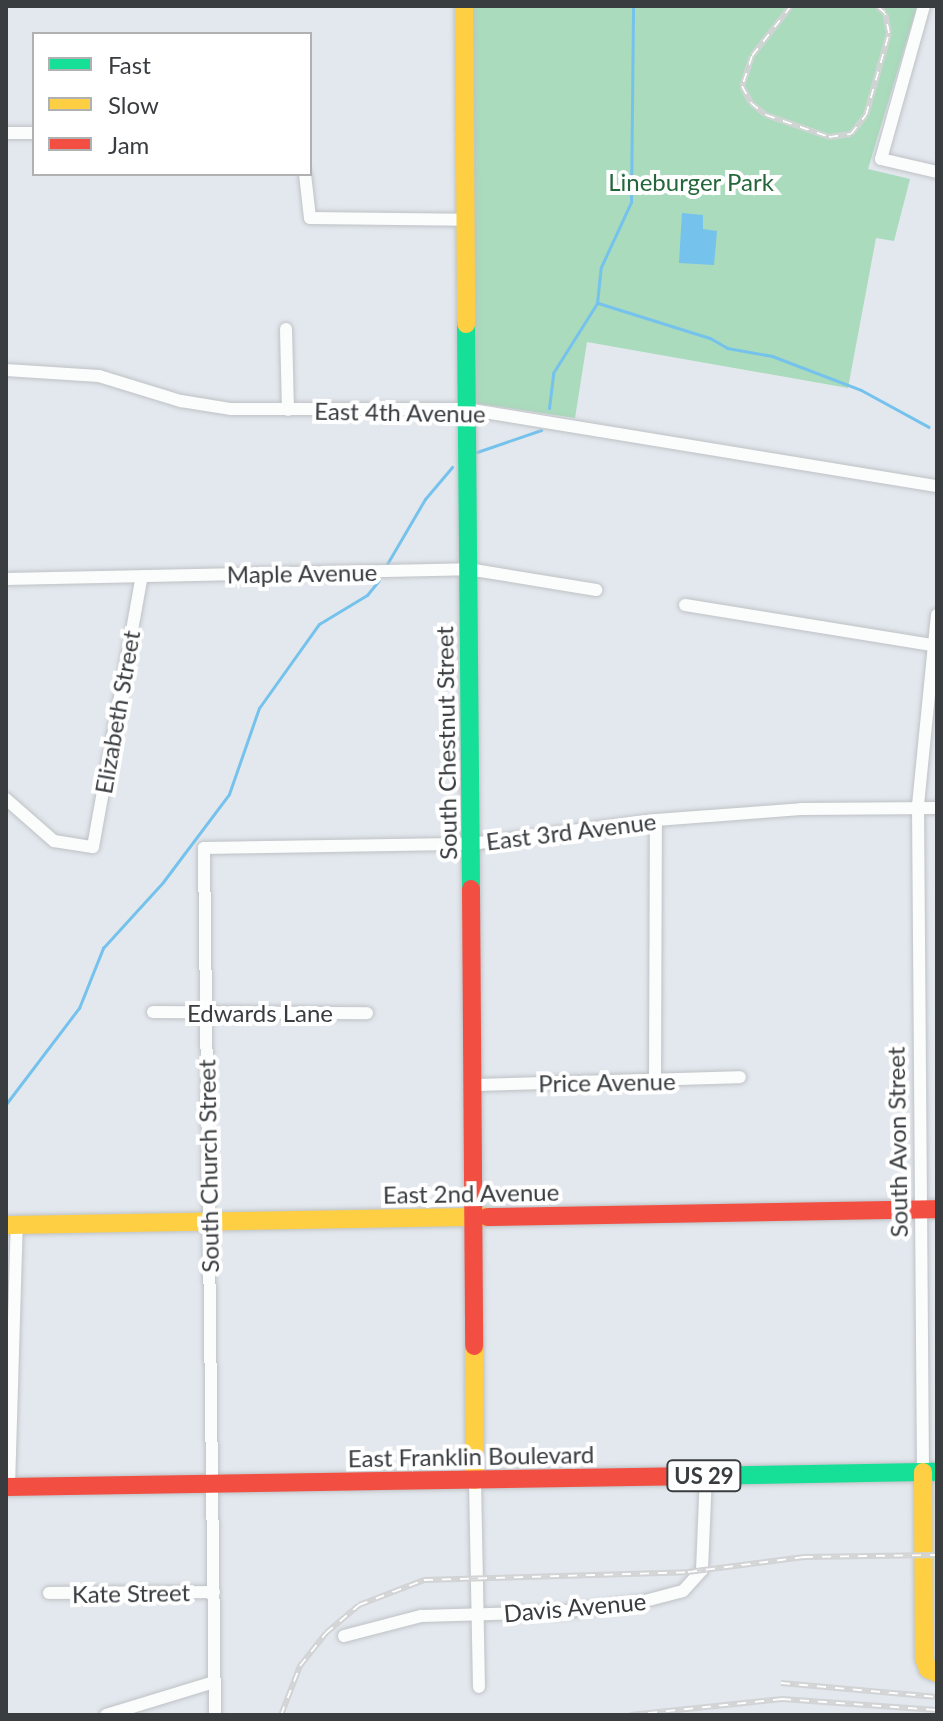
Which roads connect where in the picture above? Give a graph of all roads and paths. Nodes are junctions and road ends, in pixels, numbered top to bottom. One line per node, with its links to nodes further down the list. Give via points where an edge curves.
1 (464, 6): 7 (street, South Chestnut Street)
2 (924, 6): 5 (street, via 881,159)
3 (6, 133): 4 (street)
4 (32, 133)
5 (937, 172)
6 (305, 176): 7 (street, via 310,218)
7 (463, 220): 10 (street, South Chestnut Street)
8 (286, 329): 11 (street)
9 (6, 370): 11 (street, East 4th Avenue, via 85,373 195,405)
10 (466, 409): 11 (street, East 4th Avenue); 12 (street, East 4th Avenue); 13 (street, South Chestnut Street)
11 (288, 410)
12 (937, 486)
13 (468, 569): 14 (street, Maple Avenue); 16 (street, Maple Avenue); 24 (street, South Chestnut Street)
14 (142, 576): 15 (street, Maple Avenue); 20 (street, Elizabeth Street, via 93,847 54,841)
15 (6, 579)
16 (596, 590)
17 (685, 605): 19 (street)
18 (937, 615): 19 (street, South Avon Street)
19 (936, 646): 21 (street, South Avon Street)
20 (6, 799)
21 (918, 805): 22 (street, East 3rd Avenue); 23 (street, East 3rd Avenue); 32 (street, South Avon Street)
22 (937, 808)
23 (656, 820): 24 (street, East 3rd Avenue); 30 (street)
24 (471, 844): 25 (street, East 3rd Avenue); 31 (street, South Chestnut Street)
25 (204, 848): 27 (street, South Church Street)
26 (153, 1012): 27 (street, Edwards Lane)
27 (206, 1012): 28 (street, Edwards Lane); 34 (street, South Church Street)
28 (367, 1013)
29 (740, 1077): 30 (street, Price Avenue)
30 (655, 1081): 31 (street, Price Avenue)
31 (474, 1085): 33 (street, South Chestnut Street)
32 (929, 1209): 33 (street, East 2nd Avenue); 36 (street, South Avon Street)
33 (474, 1217): 34 (street, East 2nd Avenue); 38 (street, South Chestnut Street)
34 (208, 1221): 35 (street, East 2nd Avenue); 39 (street, South Church Street)
35 (11, 1225): 40 (street)
36 (930, 1472): 37 (street, East Franklin Boulevard / US 29); 45 (street, South Avon Street)
37 (706, 1476): 38 (street, East Franklin Boulevard / US 29); 43 (street, Davis Avenue, via 702,1570 683,1591 600,1607)
38 (475, 1480): 39 (street, East Franklin Boulevard / US 29); 43 (street)
39 (212, 1484): 40 (street, East Franklin Boulevard / US 29); 41 (street, South Church Street)
40 (8, 1487)
41 (214, 1592): 42 (street, Kate Street); 46 (street, South Church Street)
42 (49, 1593)
43 (476, 1615): 44 (street, Davis Avenue, via 421,1616); 47 (street)
44 (344, 1636)
45 (932, 1671)
46 (214, 1682): 48 (street); 49 (street, South Church Street)
47 (479, 1687)
48 (106, 1715)
49 (215, 1715)

